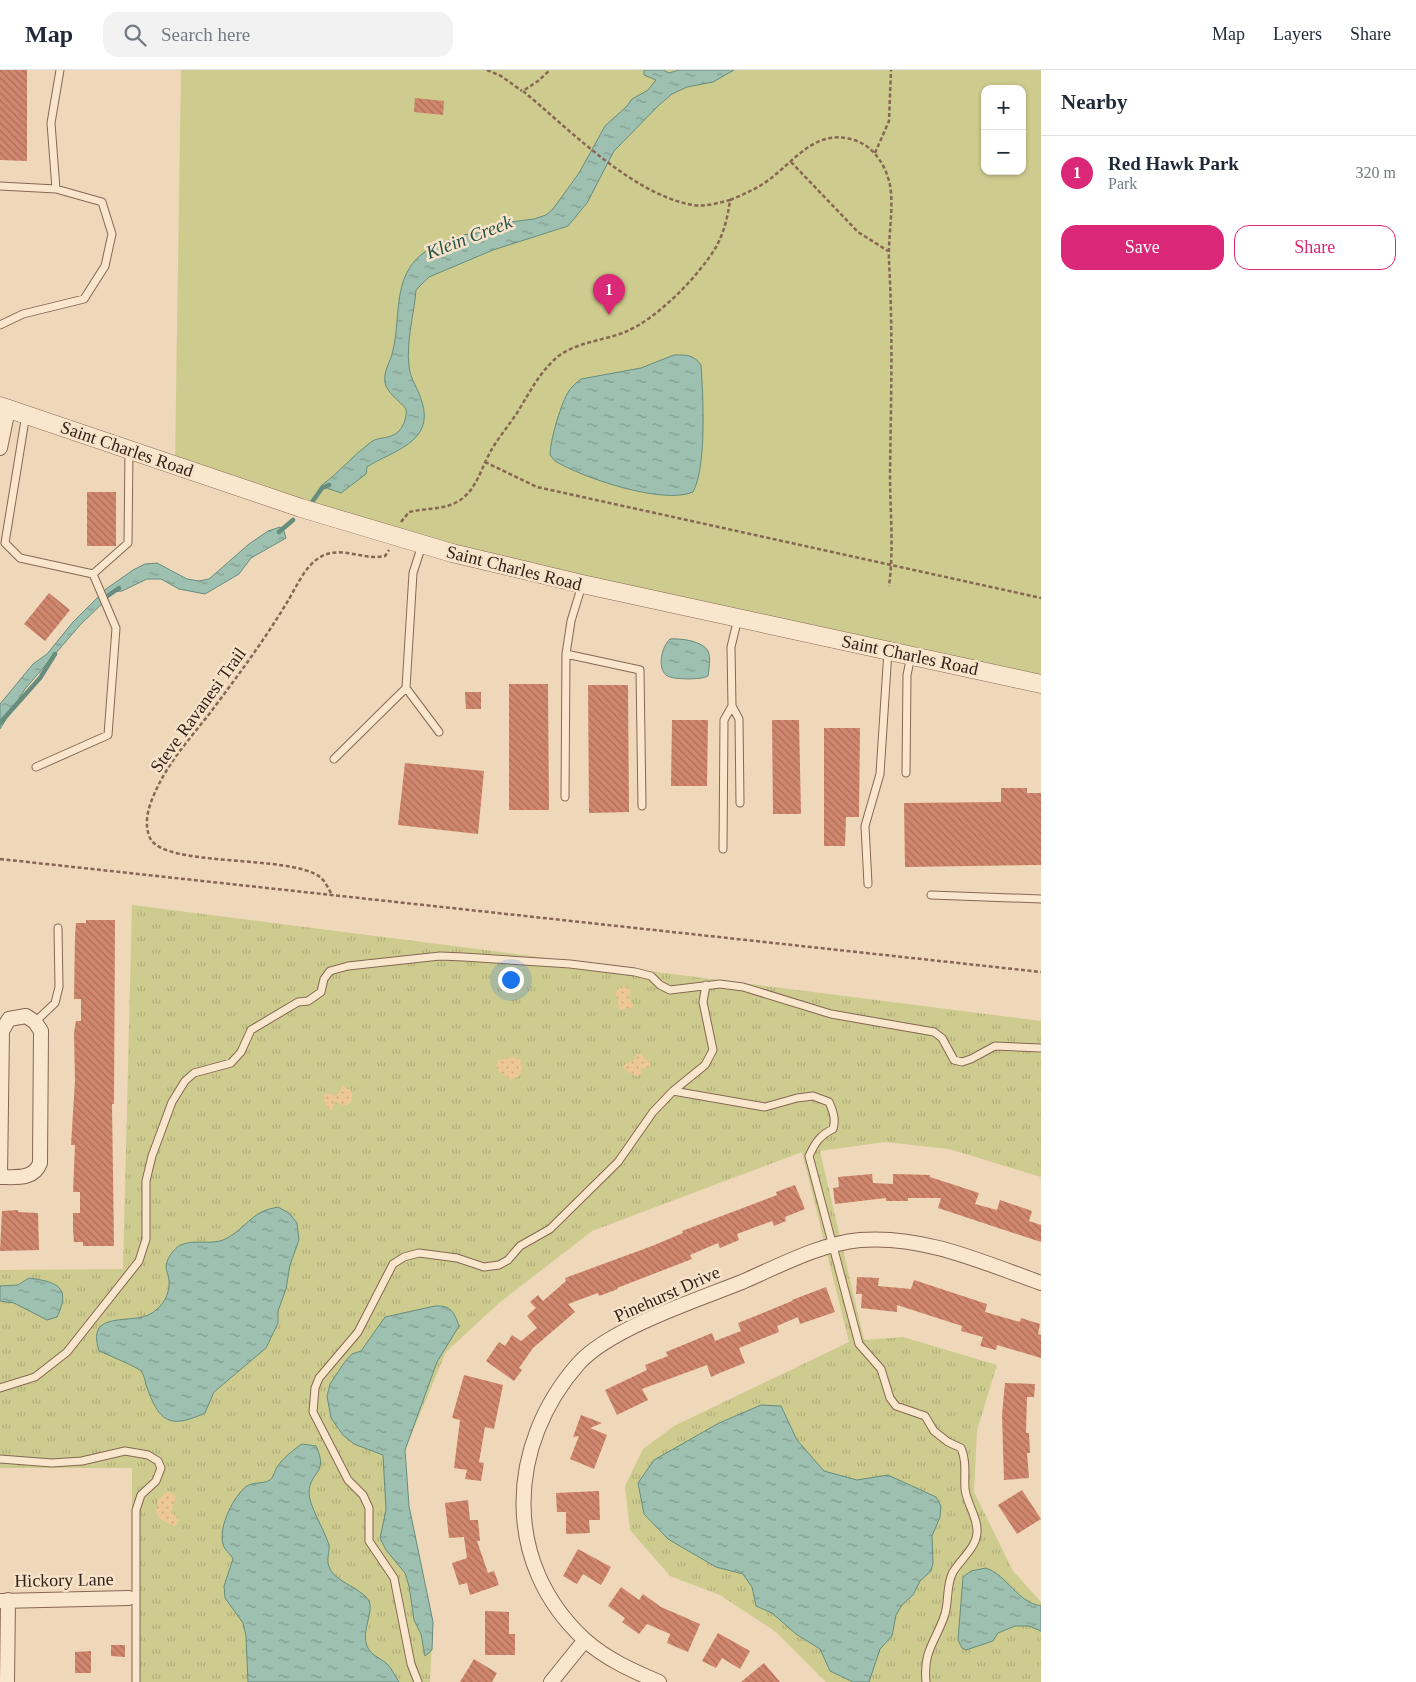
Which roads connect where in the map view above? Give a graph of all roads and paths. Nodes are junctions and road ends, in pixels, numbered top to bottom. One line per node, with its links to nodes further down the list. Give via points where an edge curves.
1 (60, 70): 9 (lane, via 52,123)
2 (487, 70): 5 (path)
3 (550, 70): 5 (path)
4 (890, 70): 6 (path, via 889,121)
5 (523, 91): 10 (path, via 624,174 649,190 694,205)
6 (875, 153): 7 (path, via 853,139 824,138 808,145); 11 (path, via 890,186)
7 (790, 162): 10 (path, via 751,192); 11 (path, via 858,232)
8 (0, 186): 9 (lane)
9 (56, 189): 12 (lane, via 102,202 112,234 105,266 84,298 23,314)
10 (730, 200): 17 (path, via 716,248 668,303 641,325 565,351 544,370 528,392)
11 (889, 252): 21 (path, via 893,315)
12 (0, 325)
13 (4, 407): 14 (street, Saint Charles Road); 15 (street)
14 (26, 414): 16 (street, Saint Charles Road); 22 (lane, via 5,543 20,558)
15 (0, 448)
16 (129, 450): 20 (street, Saint Charles Road); 22 (lane, via 128,543)
17 (485, 462): 18 (path, via 466,496 445,507 410,512); 21 (path, via 537,487)
18 (399, 526)
19 (392, 545): 43 (path, Steve Ravanesi Trail, via 385,556 376,558 335,552 318,558 260,648 173,761 148,810 151,840 158,847 169,852 301,868 322,878)
20 (422, 545): 23 (street, Saint Charles Road); 31 (lane, via 413,573)
21 (892, 566): 24 (path); 25 (path)
22 (93, 574): 35 (lane, via 116,628 108,734)
23 (582, 584): 26 (street, Saint Charles Road); 28 (lane)
24 (889, 586)
25 (1041, 598)
26 (738, 618): 27 (street, Saint Charles Road); 32 (lane, via 730,647)
27 (888, 650): 29 (street, Saint Charles Road); 42 (lane, via 880,774 865,826)
28 (566, 654): 37 (lane); 39 (lane, via 640,670)
29 (912, 656): 30 (street, Saint Charles Road); 36 (lane, via 907,675)
30 (1041, 684)
31 (406, 688): 33 (lane); 34 (lane)
32 (732, 706): 38 (lane, via 739,719); 40 (lane, via 724,720)
33 (440, 732)
34 (334, 759)
35 (36, 767)
36 (906, 773)
37 (565, 797)
38 (740, 803)
39 (642, 806)
40 (724, 849)
41 (0, 859): 43 (path)
42 (868, 884)
43 (330, 893): 47 (path)
44 (931, 895): 45 (lane)
45 (1041, 899)
46 (58, 928): 49 (lane, via 59,987 56,1003)
47 (1041, 972)
48 (706, 985): 50 (lane, via 743,987 831,1014 934,1032 942,1038 954,1060 962,1062 995,1046); 51 (lane, via 703,1002 713,1050 704,1065); 55 (lane, via 670,990 651,976 635,972 570,964 440,956 348,966 330,971 321,992 251,1030 241,1052 231,1064 194,1073 184,1081 172,1102 152,1156 146,1181 146,1239 139,1261 67,1352 35,1377)
49 (36, 1022): 52 (street, via 26,1016 16,1017 10,1019 2,1031); 52 (street, via 41,1031 40,1163 29,1176)
50 (1041, 1048)
51 (673, 1091): 53 (lane, via 765,1107 813,1096 829,1102 835,1121 833,1129 814,1144 810,1156); 62 (lane, via 653,1112 618,1162 550,1229 520,1246 508,1260 484,1267 457,1258 419,1253 393,1264 358,1332 319,1378 313,1412 348,1480 363,1495 369,1508 369,1541 394,1578 411,1664)
52 (0, 1177)
53 (833, 1246): 54 (street, Pinehurst Drive, via 859,1240 915,1242); 59 (street, Pinehurst Drive, via 620,1334 581,1361 549,1403 535,1433 526,1464 525,1526 534,1562 548,1594); 65 (lane, via 859,1344 881,1369 890,1398 896,1406 925,1416 934,1430 961,1448 966,1460 966,1491 976,1517 977,1535 952,1573 946,1612 928,1649 924,1667)
54 (1041, 1283)
55 (0, 1388)
56 (0, 1459): 61 (lane, via 52,1463 125,1451 158,1460 161,1468 156,1481 141,1495 136,1510)
57 (129, 1598): 58 (street, Hickory Lane)
58 (4, 1600): 60 (street)
59 (585, 1640): 63 (street); 64 (street, Pinehurst Drive, via 626,1668)
60 (7, 1682)
61 (136, 1682)
62 (418, 1682)
63 (551, 1682)
64 (658, 1682)
65 (926, 1682)

